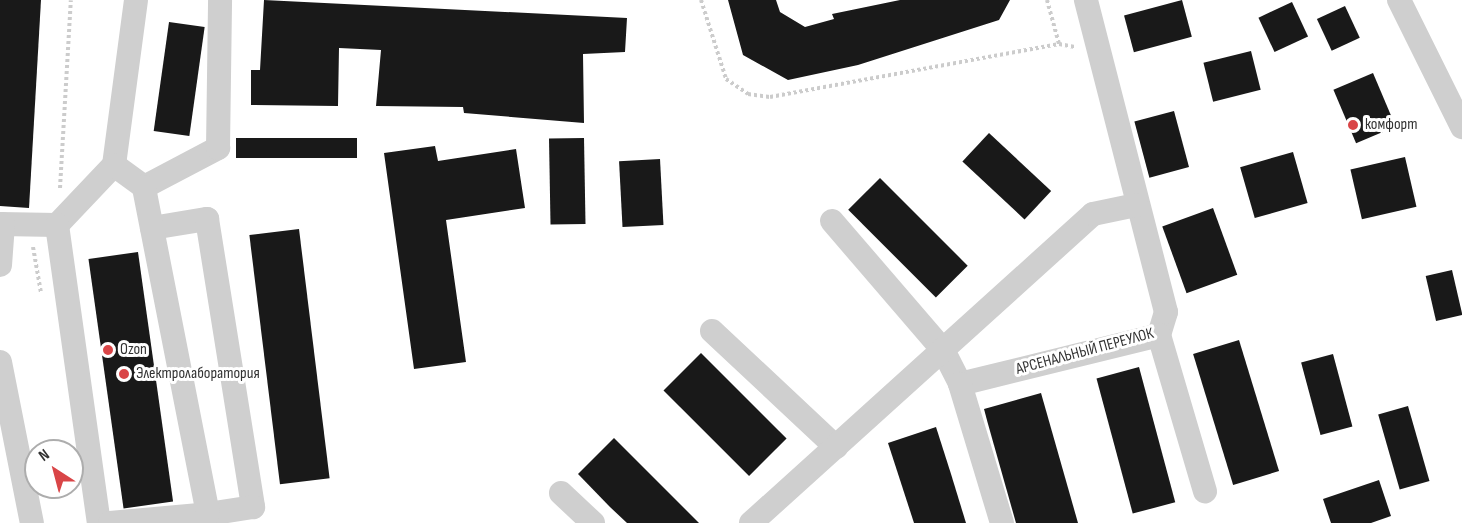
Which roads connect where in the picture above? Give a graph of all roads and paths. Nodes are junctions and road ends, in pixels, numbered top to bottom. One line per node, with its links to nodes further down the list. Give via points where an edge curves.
1 (71, 0): 16 (path)
2 (136, 0): 11 (street)
3 (220, 0): 12 (street, via 218,148)
4 (701, 0): 8 (path, via 726,79 748,94 770,97)
5 (1047, 0): 8 (path)
6 (1086, 0): 9 (street, АРСЕНАЛЬНЫЙ ПЕРЕУЛОК)
7 (1399, 0): 10 (street)
8 (1059, 44): 9 (path)
9 (1099, 55): 13 (street, АРСЕНАЛЬНЫЙ ПЕРЕУЛОК)
10 (1462, 127)
11 (114, 165): 12 (street); 16 (street)
12 (144, 187): 17 (street)
13 (1136, 205): 20 (street, АРСЕНАЛЬНЫЙ ПЕРЕУЛОК, via 1166,312); 21 (street, via 1092,214)
14 (832, 221): 21 (street)
15 (2, 224): 16 (street); 18 (street)
16 (57, 225): 31 (street)
17 (153, 228): 29 (street); 29 (street, via 207,219 253,507)
18 (0, 256)
19 (712, 331): 24 (street)
20 (1158, 335): 23 (street, АРСЕНАЛЬНЫЙ ПЕРЕУЛОК); 26 (street)
21 (943, 350): 23 (street); 24 (street)
22 (0, 362): 25 (street)
23 (960, 384): 35 (street)
24 (836, 447): 28 (street)
25 (10, 457): 30 (street)
26 (1205, 491)
27 (561, 493): 33 (street)
28 (778, 513): 34 (street)
29 (208, 514): 32 (street)
30 (32, 523)
31 (99, 523)
32 (110, 523)
33 (593, 523)
34 (751, 523)
35 (1002, 523)

